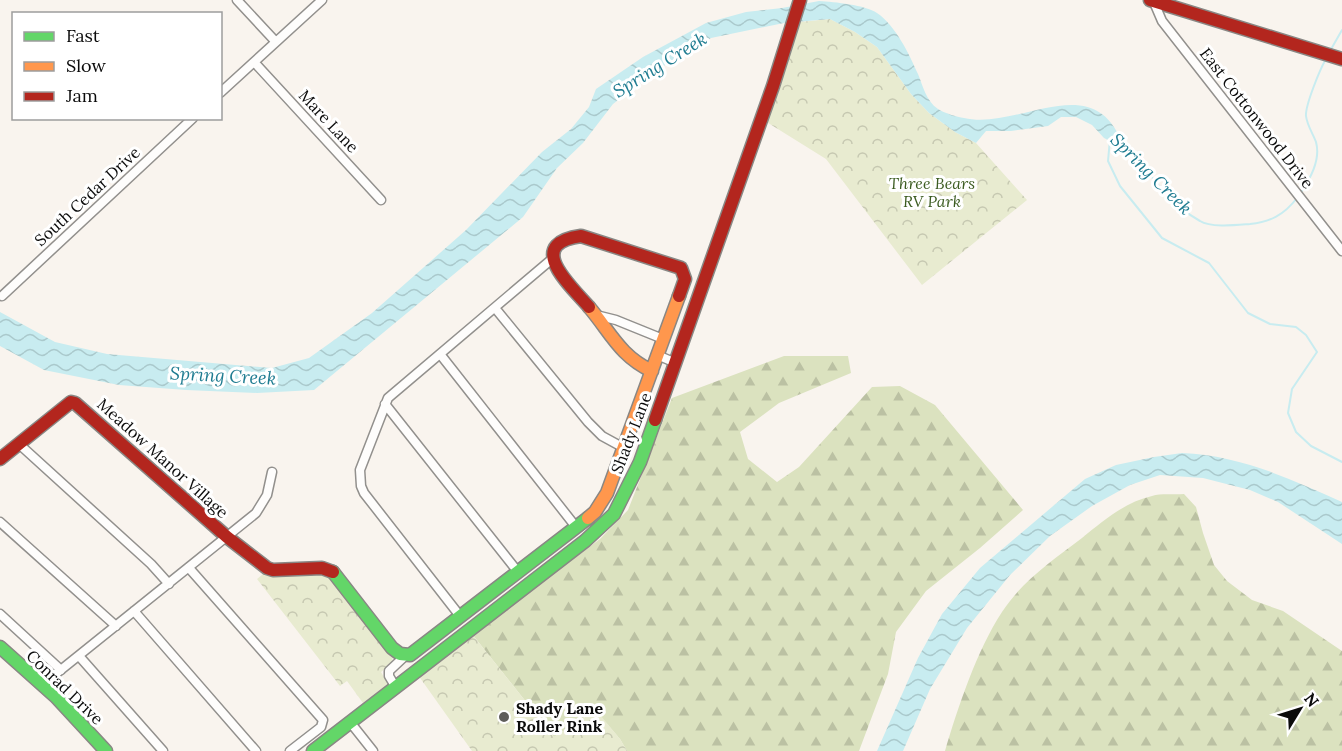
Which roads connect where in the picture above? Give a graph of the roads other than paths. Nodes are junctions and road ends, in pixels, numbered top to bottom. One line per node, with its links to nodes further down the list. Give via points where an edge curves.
1 (237, 0): 5 (street)
2 (322, 0): 5 (street)
3 (800, 0): 19 (street, Shady Lane)
4 (1152, 0): 6 (street); 11 (street, East Cottonwood Drive, via 1162,21)
5 (276, 42): 7 (street)
6 (1342, 59)
7 (254, 62): 8 (street); 10 (street, Mare Lane)
8 (222, 91)
9 (191, 120): 13 (street, South Cedar Drive)
10 (381, 200)
11 (1342, 251)
12 (552, 259): 14 (street); 15 (street); 16 (street, via 559,244 568,237 580,236 681,268 685,279)
13 (2, 296)
14 (495, 308): 17 (street); 23 (street, via 592,426)
15 (596, 315): 16 (street); 20 (street, via 618,347)
16 (663, 339): 18 (street)
17 (440, 354): 21 (street); 27 (street)
18 (657, 356): 19 (street); 20 (street)
19 (675, 363): 41 (street, Shady Lane, via 640,462 614,514 585,541)
20 (652, 371): 23 (street)
21 (385, 404): 30 (street); 34 (street, via 360,470 360,486)
22 (19, 444): 24 (street, Meadow Manor Village); 28 (street, Meadow Manor Village, via 71,402 75,403); 31 (street)
23 (624, 448): 27 (street, via 601,505)
24 (0, 459)
25 (272, 472): 28 (street, Meadow Manor Village, via 267,495 256,513)
26 (0, 522): 35 (street)
27 (576, 527): 30 (street)
28 (227, 537): 29 (street, Meadow Manor Village); 38 (street, Meadow Manor Village, via 273,570 332,571 392,648)
29 (189, 568): 31 (street, Meadow Manor Village); 46 (street, via 323,720 321,727)
30 (518, 572): 34 (street)
31 (170, 584): 32 (street, Meadow Manor Village)
32 (134, 611): 35 (street, Meadow Manor Village); 45 (street)
33 (0, 614): 39 (street)
34 (460, 616): 38 (street)
35 (116, 626): 37 (street, Meadow Manor Village)
36 (0, 647): 40 (street, Conrad Drive)
37 (79, 656): 39 (street, Meadow Manor Village); 44 (street)
38 (405, 656): 41 (street, via 389,671)
39 (61, 670): 40 (street, Meadow Manor Village)
40 (42, 685): 43 (street, Conrad Drive)
41 (395, 686): 42 (street, Shady Lane)
42 (350, 722): 47 (street, Shady Lane); 48 (street)
43 (106, 751)
44 (163, 751)
45 (256, 751)
46 (290, 751)
47 (313, 751)
48 (374, 751)

